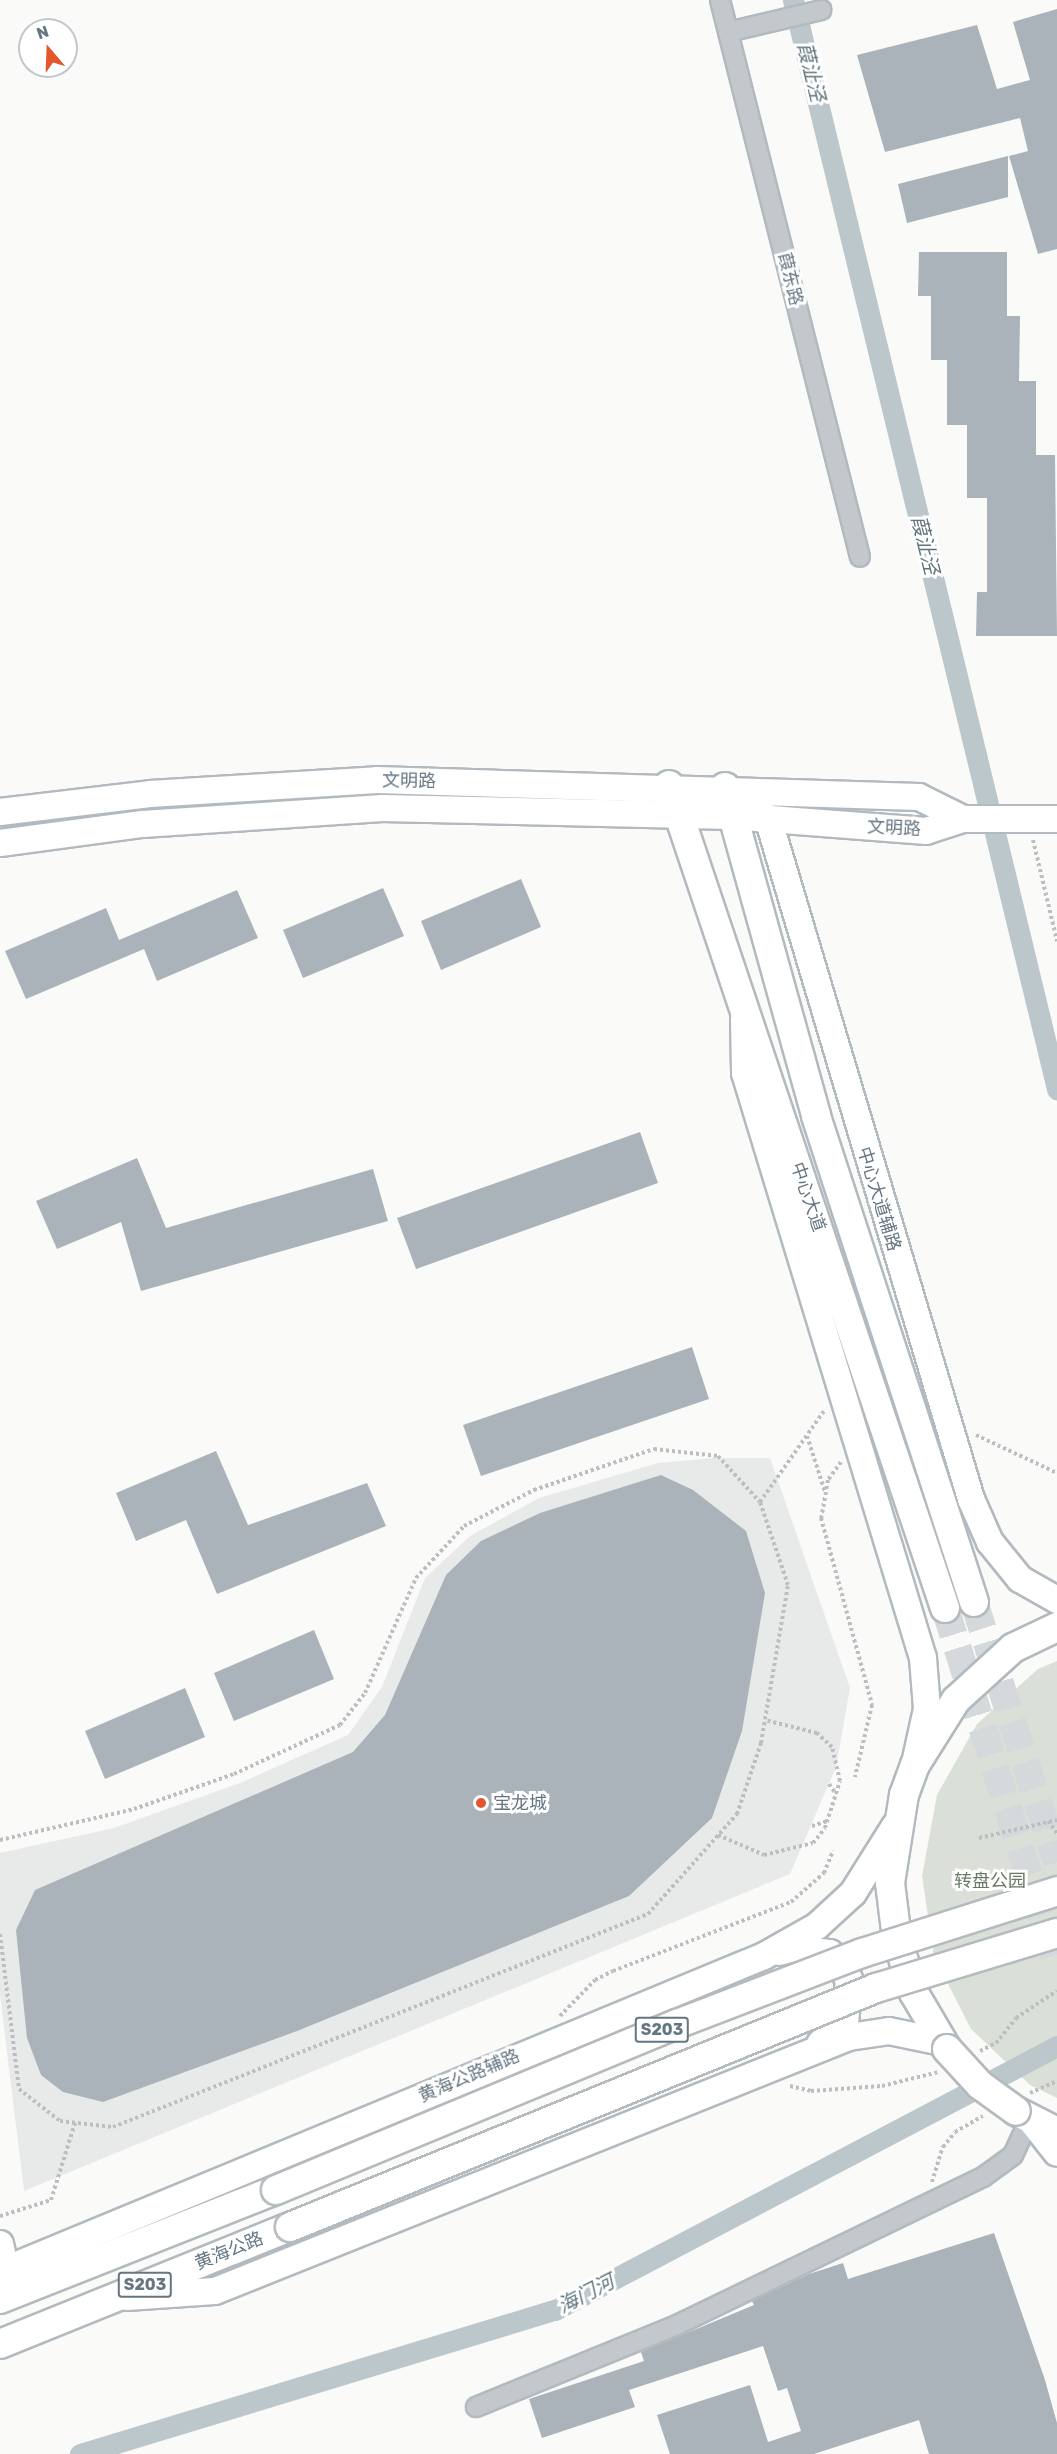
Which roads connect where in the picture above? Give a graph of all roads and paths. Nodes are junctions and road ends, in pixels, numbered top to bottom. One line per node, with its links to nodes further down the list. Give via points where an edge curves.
1 (720, 0): 3 (street, 葭东路)
2 (821, 10): 3 (street)
3 (728, 32): 4 (street, 葭东路)
4 (860, 557)
5 (669, 785): 6 (main road, 文明路); 7 (main road, 文明路, via 303,782); 8 (main road, 中心大道)
6 (725, 787): 9 (main road, 中心大道); 10 (main road); 12 (main road, 文明路, via 919,797)
7 (0, 812)
8 (678, 815): 9 (main road, 文明路); 14 (main road, 文明路, via 382,808 143,824); 16 (main road, 中心大道)
9 (731, 816): 10 (main road, 文明路); 25 (main road, 中心大道, via 816,1116)
10 (768, 818): 12 (main road, 文明路, via 926,831); 18 (main road, 中心大道辅路)
11 (1028, 818): 12 (main road); 13 (main road); 15 (path)
12 (963, 819)
13 (1057, 819)
14 (0, 843)
15 (1057, 941)
16 (744, 1007): 17 (main road, via 745,1073); 26 (main road, 中心大道)
17 (841, 1387): 19 (path); 20 (main road)
18 (949, 1426): 21 (path, via 989,1438); 24 (main road, 中心大道辅路, via 990,1542 1020,1578)
19 (807, 1436): 22 (path); 23 (path)
20 (857, 1440): 22 (path); 29 (main road, via 923,1658 927,1709)
21 (1057, 1473)
22 (825, 1492): 30 (path, via 824,1537 872,1705)
23 (760, 1502): 28 (path, via 788,1585); 41 (path, via 718,1456 654,1449 534,1490 464,1526 416,1578 365,1693 340,1725 234,1774 135,1809)
24 (1057, 1600)
25 (974, 1602)
26 (945, 1608)
27 (1057, 1626): 29 (main road, via 1013,1648 956,1700)
28 (765, 1720): 32 (path, via 817,1733 832,1747 839,1762); 39 (path, via 736,1814)
29 (915, 1765): 37 (main road)
30 (855, 1777)
31 (829, 1784): 32 (path)
32 (836, 1794): 34 (path)
33 (1057, 1820): 35 (path)
34 (827, 1821): 36 (path); 39 (path, via 813,1843 764,1855)
35 (1048, 1821): 38 (path); 40 (path)
36 (812, 1826)
37 (896, 1826): 46 (main road, 黄海公路辅路, via 854,1893 817,1926); 48 (main road, via 890,1883 897,1939 914,1993)
38 (1057, 1833)
39 (718, 1835): 53 (path, via 648,1914 112,2127)
40 (979, 1838)
41 (0, 1840)
42 (833, 1851): 47 (path, via 824,1874 791,1902 596,1980 563,2011)
43 (1057, 1892): 61 (main road, S203, bridge, via 862,1953 677,2024)
44 (1057, 1933): 60 (main road, 黄海公路 / S203, bridge, via 876,1988)
45 (0, 1934): 53 (path, via 19,2089 60,2121)
46 (765, 1956): 47 (main road, 黄海公路辅路); 49 (main road, via 794,1948 823,1951 849,1979 844,2024)
47 (544, 2044): 59 (main road, 黄海公路辅路)
48 (945, 2046): 49 (main road, via 889,2031 849,2037); 51 (main road, bridge, via 980,2085)
49 (800, 2056): 60 (main road, via 215,2291)
50 (1057, 2081): 51 (path)
51 (1024, 2108): 54 (main road); 55 (main road); 56 (street, via 1013,2155)
52 (987, 2114): 56 (path, via 956,2132 943,2147 932,2182)
53 (75, 2123): 57 (path, via 51,2200)
54 (1057, 2132)
55 (1057, 2153)
56 (936, 2200): 63 (street, via 679,2324)
57 (0, 2216)
58 (0, 2244): 59 (main road)
59 (2, 2273)
60 (114, 2298): 62 (main road, 黄海公路 / S203)
61 (0, 2299)
62 (0, 2344)
63 (476, 2407)

